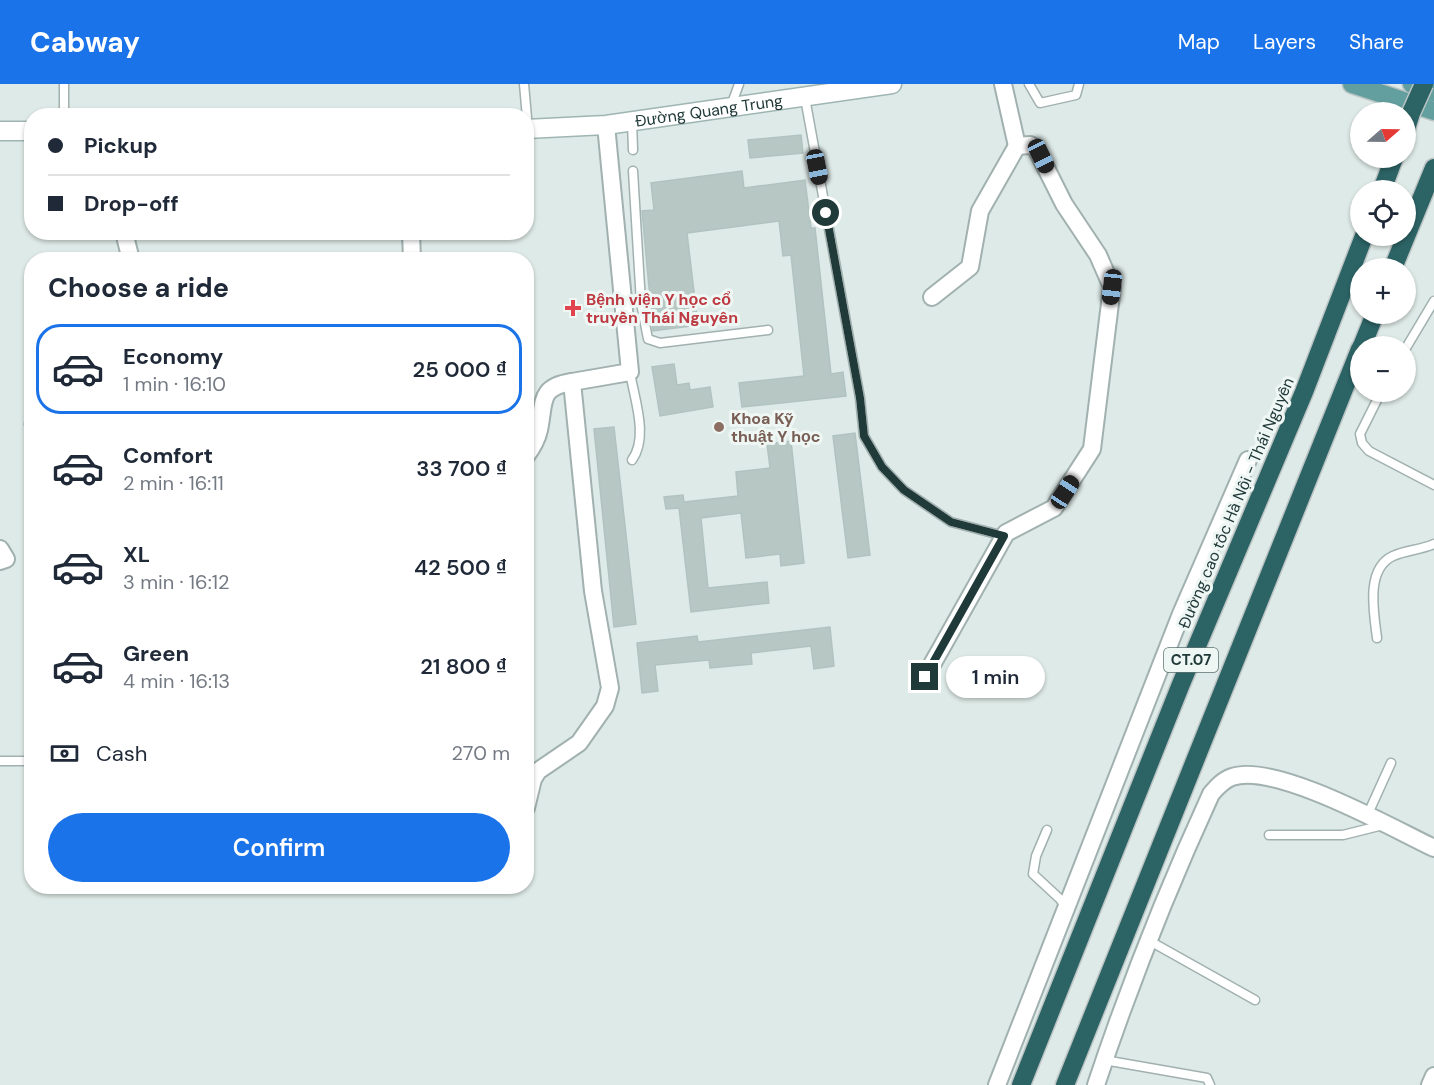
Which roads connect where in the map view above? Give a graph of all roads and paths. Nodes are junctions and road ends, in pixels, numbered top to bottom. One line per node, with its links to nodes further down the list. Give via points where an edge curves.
1 (64, 84): 15 (lane)
2 (524, 84): 16 (lane)
3 (739, 84): 14 (lane)
4 (892, 84): 12 (main road, Đường Quang Trung)
5 (1003, 84): 23 (street)
6 (1029, 84): 7 (lane, via 1040,103 1076,95)
7 (1079, 84)
8 (1352, 84): 17 (main road)
9 (1412, 84): 11 (main road)
10 (1424, 84): 13 (highway, bridge)
11 (1434, 92)
12 (805, 98): 14 (main road, Đường Quang Trung); 41 (lane, via 864,436 882,467 904,490 951,522)
13 (1416, 102)
14 (731, 107): 18 (main road, Đường Quang Trung)
15 (64, 108)
16 (526, 108)
17 (1434, 111)
18 (632, 122): 19 (main road, Đường Quang Trung); 24 (lane)
19 (606, 125): 20 (main road, Đường Quang Trung); 33 (street)
20 (534, 129)
21 (0, 130): 22 (main road)
22 (24, 131)
23 (1017, 146): 29 (street, via 980,211 970,267); 41 (street, via 1036,148 1064,204 1098,255 1112,287 1092,449 1054,508 1019,524)
24 (633, 150)
25 (1434, 168): 28 (highway)
26 (633, 171): 31 (lane, via 641,303 648,339 660,344)
27 (1360, 246): 62 (highway, Đường cao tốc Hà Nội - Thái Nguyên / CT.07)
28 (1397, 258)
29 (932, 297)
30 (1434, 301): 32 (lane)
31 (768, 330)
32 (1413, 336)
33 (630, 372): 35 (street); 38 (lane, via 640,435 638,453)
34 (1350, 375): 63 (highway, CT.07)
35 (572, 382): 37 (street, via 555,385 547,392); 50 (street, via 593,591 610,688 605,706 579,743)
36 (1376, 402): 40 (lane, via 1360,434 1362,443)
37 (534, 440)
38 (632, 460)
39 (1248, 460): 56 (street, via 1177,625)
40 (1434, 485)
41 (1004, 536): 46 (street)
42 (1434, 544): 45 (lane, via 1391,556 1381,565 1374,582)
43 (0, 549): 44 (street, via 6,559)
44 (0, 561)
45 (1377, 638)
46 (925, 677)
47 (24, 759): 48 (lane)
48 (0, 761)
49 (1391, 763): 51 (lane)
50 (534, 777)
51 (1367, 816): 52 (street); 57 (street, via 1323,795 1266,776 1233,777 1222,783 1211,794)
52 (1384, 825): 54 (lane, via 1344,835); 55 (street)
53 (1047, 830): 56 (lane, via 1034,862 1034,874)
54 (1269, 835)
55 (1434, 848)
56 (1067, 910): 61 (street)
57 (1148, 940): 58 (lane); 59 (street)
58 (1255, 1000)
59 (1104, 1060): 64 (street); 65 (lane, via 1207,1078)
60 (1434, 1076): 66 (street)
61 (997, 1085)
62 (1021, 1085)
63 (1065, 1085)
64 (1096, 1085)
65 (1210, 1085)
66 (1430, 1085)

